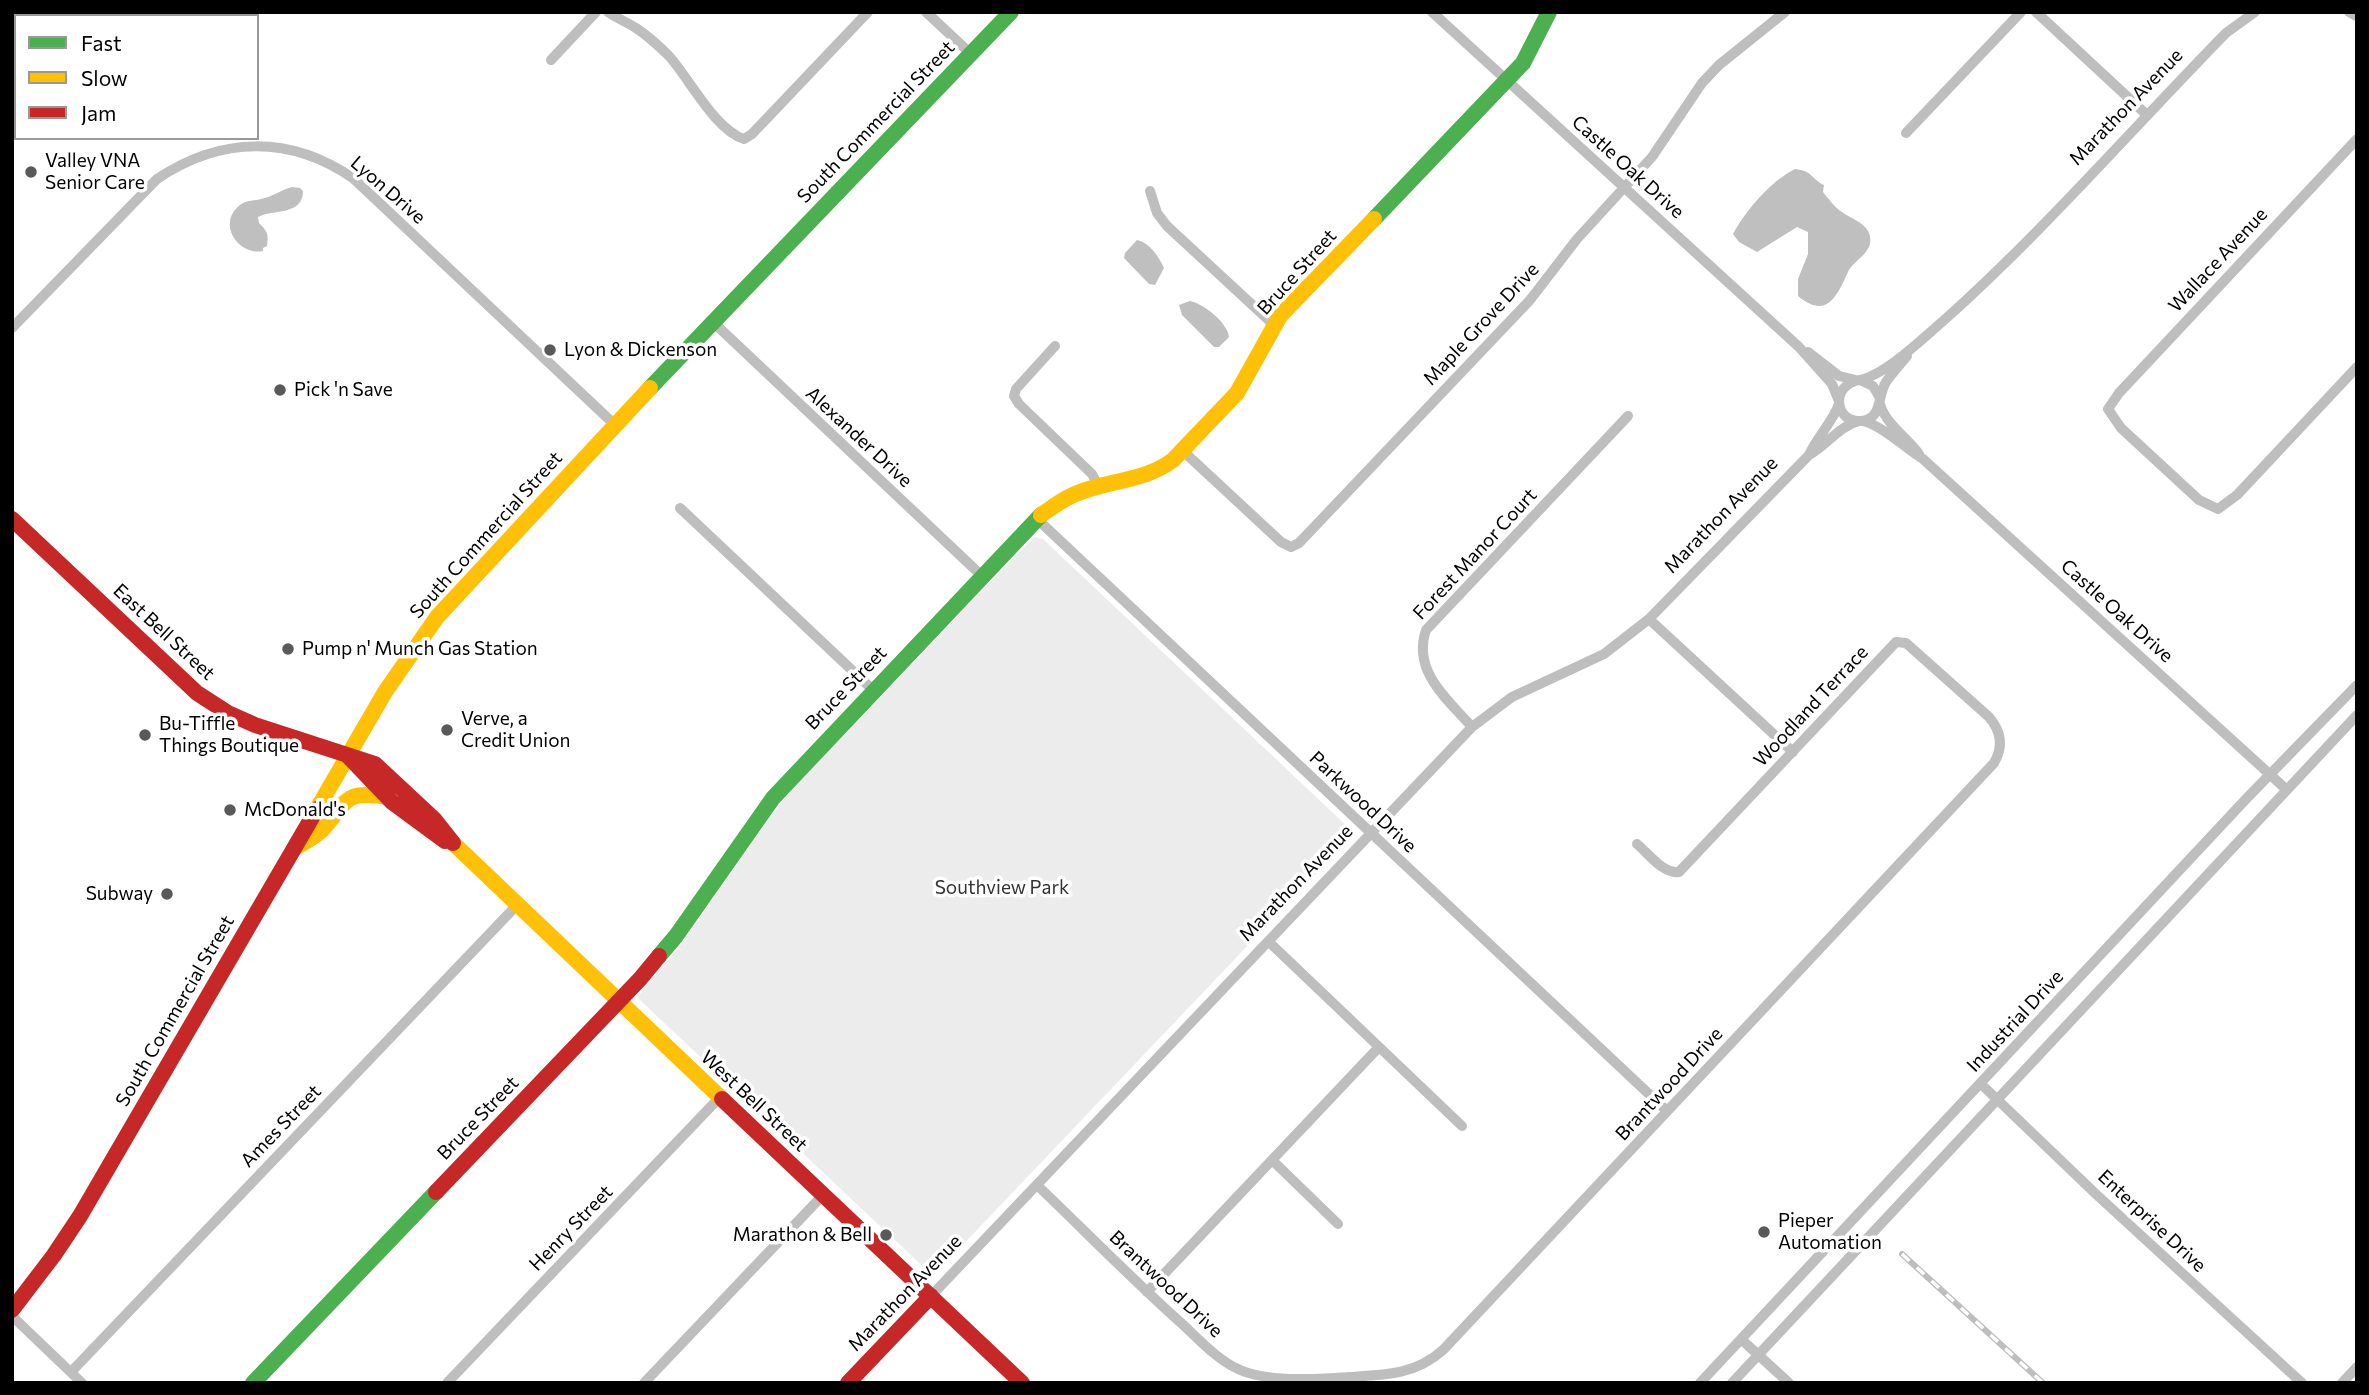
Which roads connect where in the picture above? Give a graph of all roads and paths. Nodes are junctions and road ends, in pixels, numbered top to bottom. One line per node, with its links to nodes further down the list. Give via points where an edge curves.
1 (596, 12): 13 (street)
2 (608, 12): 3 (street, via 652,40 704,104 744,139)
3 (868, 12)
4 (926, 12): 12 (street)
5 (1011, 12): 12 (main road, South Commercial Street)
6 (1432, 12): 14 (street, Castle Oak Drive)
7 (1549, 12): 14 (main road, Bruce Street, via 1528,55)
8 (1786, 12): 18 (street, Maple Grove Drive, via 1702,83)
9 (2021, 12): 16 (street)
10 (2036, 12): 15 (street)
11 (2255, 12): 15 (street, Marathon Avenue, via 2226,33)
12 (971, 54): 20 (main road, South Commercial Street)
13 (551, 60)
14 (1507, 80): 18 (street, Castle Oak Drive); 21 (main road, Bruce Street)
15 (2147, 115): 25 (street, Marathon Avenue, via 2014,256)
16 (1906, 133)
17 (2357, 139): 26 (street, Wallace Avenue, via 2108,409 2120,428 2199,500 2218,509 2237,495)
18 (1625, 188): 24 (street, Castle Oak Drive); 33 (street, Maple Grove Drive, via 1577,239 1530,300 1295,545 1281,542)
19 (1150, 191): 21 (street, via 1167,226)
20 (713, 322): 32 (main road, South Commercial Street); 40 (street, Alexander Drive)
21 (1274, 325): 33 (main road, Bruce Street, via 1237,393)
22 (12, 328): 32 (street, Lyon Drive, via 164,174 218,150 277,147 325,162 354,179)
23 (1055, 346): 36 (street, via 1016,388 1014,396)
24 (1799, 347): 27 (street, Castle Oak Drive, via 1839,376); 29 (street, Castle Oak Drive, via 1832,384)
25 (1910, 351): 27 (street, Marathon Avenue, via 1876,375); 28 (street, Marathon Avenue, via 1885,383)
26 (2357, 368)
27 (1858, 380): 28 (street, via 1873,386); 29 (street, via 1844,387)
28 (1880, 401): 31 (street, via 1874,415); 35 (street, Castle Oak Drive, via 1887,421)
29 (1839, 402): 31 (street, via 1846,416); 34 (street, Marathon Avenue)
30 (1628, 416): 45 (street, Forest Manor Court, via 1426,630 1421,649 1425,669)
31 (1861, 421): 34 (street, Marathon Avenue, via 1844,427); 35 (street, Castle Oak Drive, via 1880,427)
32 (615, 425): 48 (main road, South Commercial Street, via 437,617)
33 (1183, 451): 36 (main road, Bruce Street, via 1161,469)
34 (1809, 455): 41 (street, Marathon Avenue)
35 (1923, 460): 49 (street, Castle Oak Drive)
36 (1099, 486): 38 (main road, Bruce Street, via 1070,496)
37 (680, 508): 43 (street)
38 (1036, 517): 40 (main road, Bruce Street); 52 (street, Parkwood Drive)
39 (12, 519): 48 (main road, East Bell Street, via 197,693 255,725)
40 (982, 576): 43 (main road, Bruce Street)
41 (1649, 620): 45 (street, Marathon Avenue, via 1604,653 1512,696); 47 (street)
42 (2357, 685): 49 (street, Industrial Drive)
43 (873, 690): 58 (main road, Bruce Street, via 762,810 676,936)
44 (2357, 715): 50 (street, Industrial Drive)
45 (1472, 727): 52 (street, Marathon Avenue)
46 (1999, 751): 47 (street, Woodland Terrace, via 1999,732 1989,717 1901,642 1891,645); 63 (street, Brantwood Drive, via 1994,763)
47 (1793, 752): 53 (street, Woodland Terrace, via 1679,872 1665,869)
48 (348, 755): 51 (main road, West Bell Street); 54 (main road, South Commercial Street); 55 (main road, West Bell Street, via 375,764 434,819)
49 (2270, 774): 50 (street, Castle Oak Drive); 60 (street, Industrial Drive)
50 (2287, 790): 62 (street, Industrial Drive)
51 (388, 797): 54 (main road, via 368,794 347,799 322,831); 55 (main road, West Bell Street)
52 (1371, 835): 57 (street, Marathon Avenue); 63 (street, Parkwood Drive)
53 (1637, 844)
54 (293, 849): 71 (main road, South Commercial Street, via 80,1216)
55 (458, 849): 56 (main road, West Bell Street)
56 (517, 905): 58 (main road, West Bell Street); 76 (street, Ames Street)
57 (1269, 942): 59 (street); 66 (street, Marathon Avenue)
58 (618, 1001): 61 (main road, West Bell Street); 79 (main road, Bruce Street)
59 (1379, 1047): 64 (street); 65 (street)
60 (1981, 1084): 62 (street, Enterprise Drive); 73 (street, Industrial Drive)
61 (719, 1098): 67 (main road, West Bell Street); 80 (street, Henry Street)
62 (1997, 1099): 74 (street, Industrial Drive); 87 (street, Enterprise Drive)
63 (1667, 1111): 77 (street, Brantwood Drive, via 1434,1358 1396,1374)
64 (1462, 1126)
65 (1272, 1160): 68 (street); 69 (street)
66 (1037, 1185): 69 (street, Brantwood Drive); 70 (street, Marathon Avenue)
67 (823, 1195): 70 (main road, West Bell Street); 81 (street)
68 (1338, 1224)
69 (1147, 1292): 77 (street, Brantwood Drive, via 1237,1369 1263,1377)
70 (931, 1296): 82 (main road, Marathon Avenue); 83 (main road, West Bell Street)
71 (12, 1310)
72 (12, 1316): 76 (street)
73 (1742, 1340): 74 (street); 84 (street, Industrial Drive)
74 (1759, 1355): 85 (street, Industrial Drive); 86 (street)
75 (2357, 1367): 88 (street)
76 (71, 1372): 78 (street)
77 (1329, 1380)
78 (82, 1383)
79 (253, 1383)
80 (447, 1383)
81 (644, 1383)
82 (848, 1383)
83 (1022, 1383)
84 (1700, 1383)
85 (1732, 1383)
86 (1789, 1383)
87 (2302, 1383)
88 (2342, 1383)

